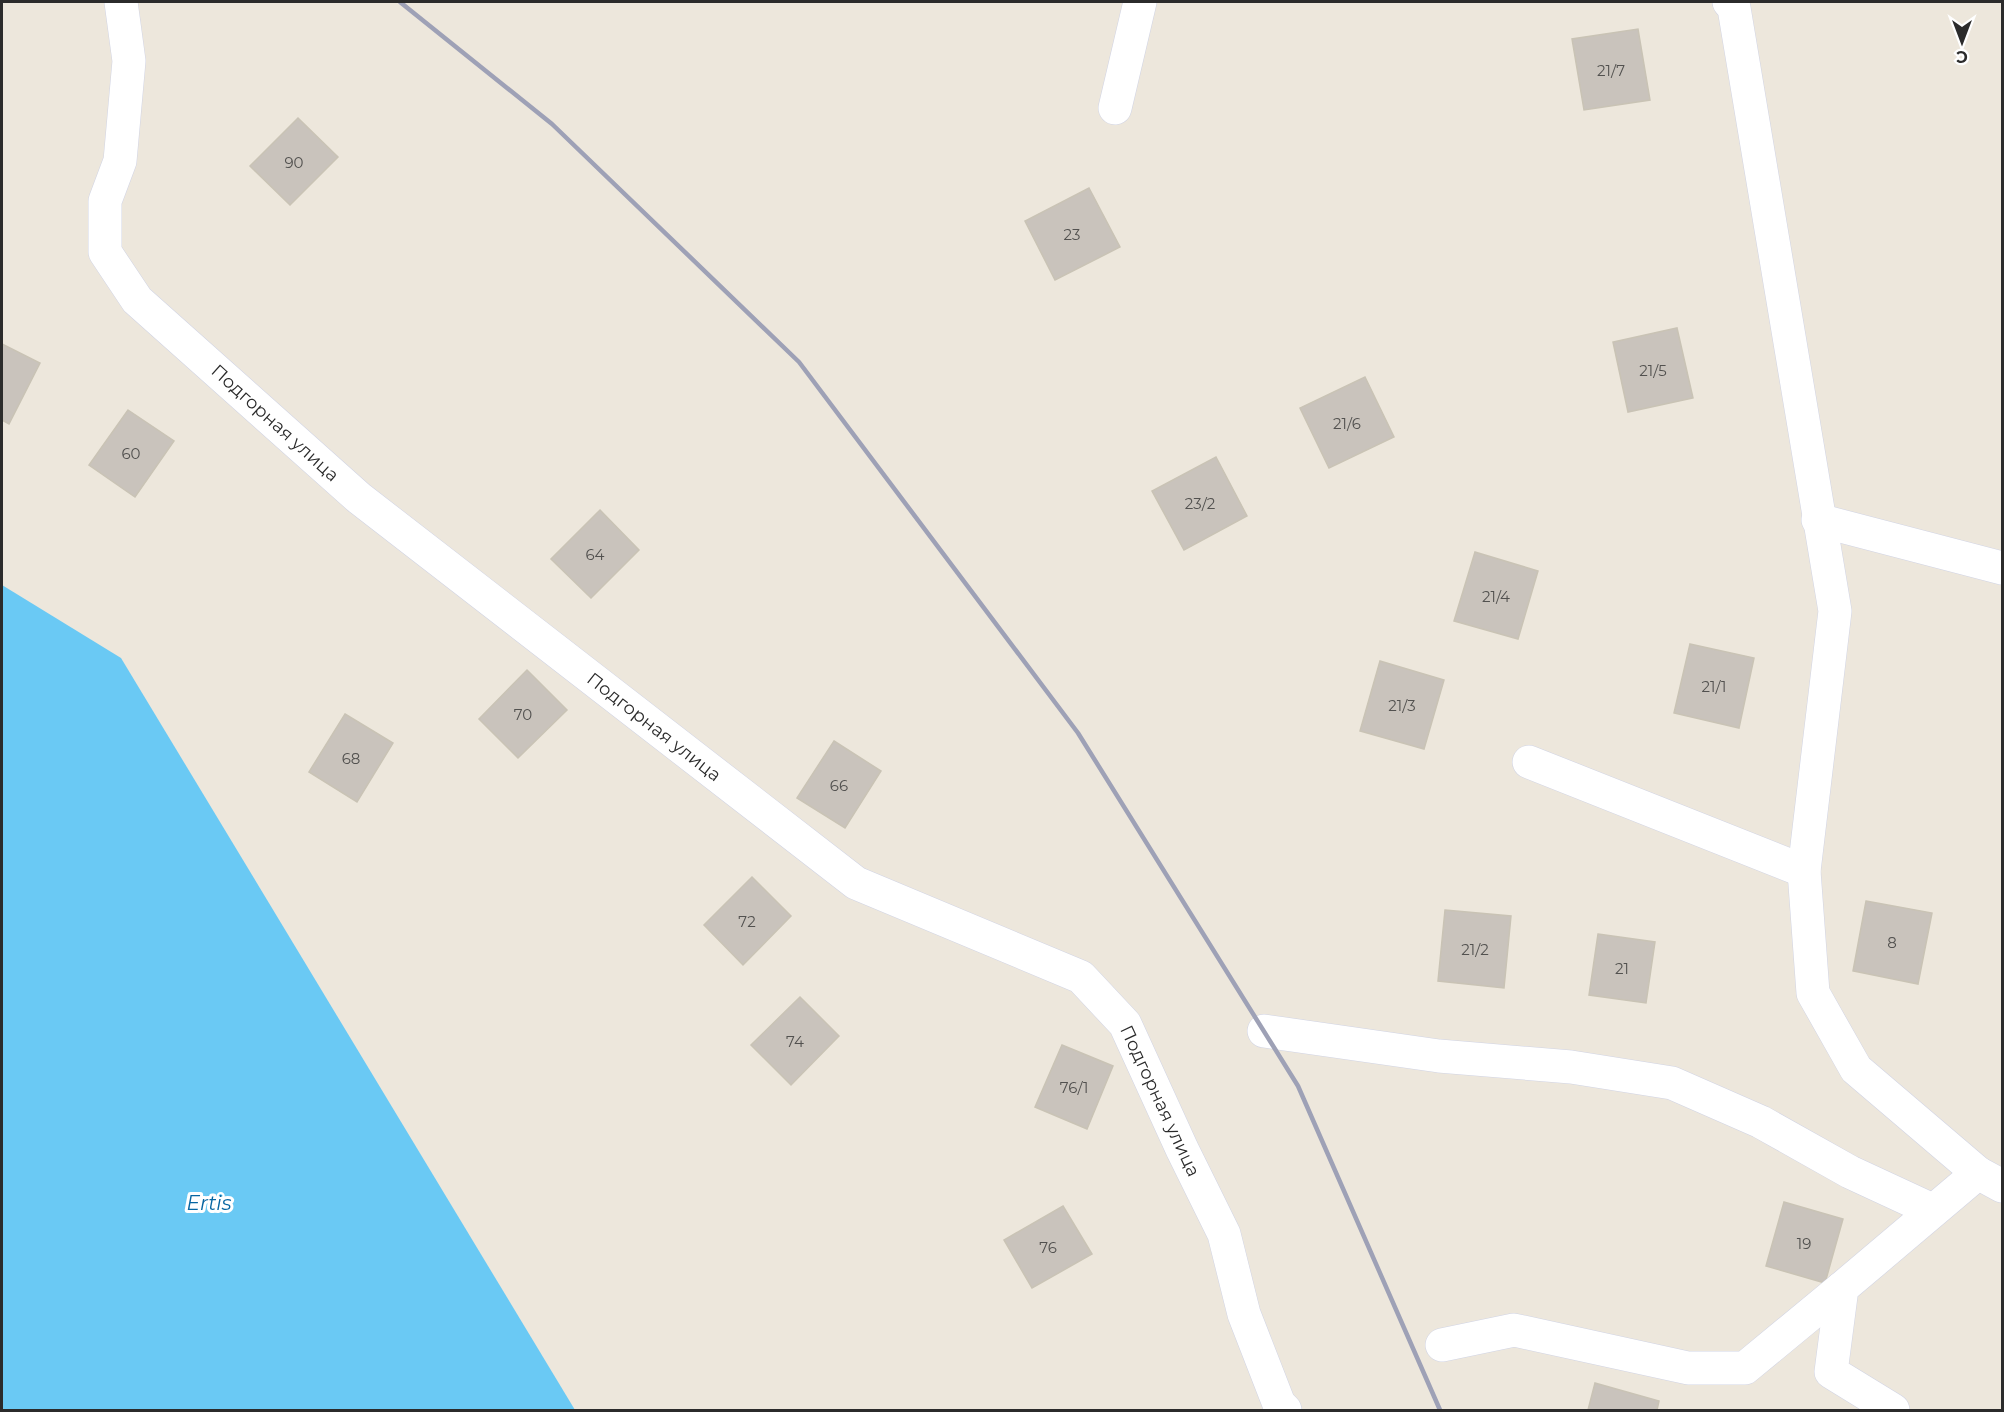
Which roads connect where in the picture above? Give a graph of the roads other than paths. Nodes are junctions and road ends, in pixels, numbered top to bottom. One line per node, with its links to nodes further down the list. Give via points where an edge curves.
1 (121, 2): 14 (street, Подгорная улица, via 129,61 120,161 105,201 105,252 137,300 359,498 856,883 1081,977 1125,1024 1224,1234 1244,1314 1279,1404)
2 (1140, 2): 4 (street)
3 (1729, 2): 5 (street, via 1734,8)
4 (1115, 108)
5 (1818, 520): 6 (street); 8 (street, via 1835,611)
6 (2002, 568)
7 (1529, 762): 8 (street)
8 (1804, 872): 10 (street, via 1813,993 1856,1069)
9 (1264, 1031): 11 (street, via 1439,1056 1571,1067 1672,1083 1761,1122 1850,1172)
10 (1990, 1179): 11 (street)
11 (1932, 1210): 12 (street)
12 (1842, 1288): 13 (street, via 1745,1368 1688,1368 1514,1330); 15 (street, via 1831,1372)
13 (1442, 1345)
14 (1285, 1410)
15 (1893, 1410)

